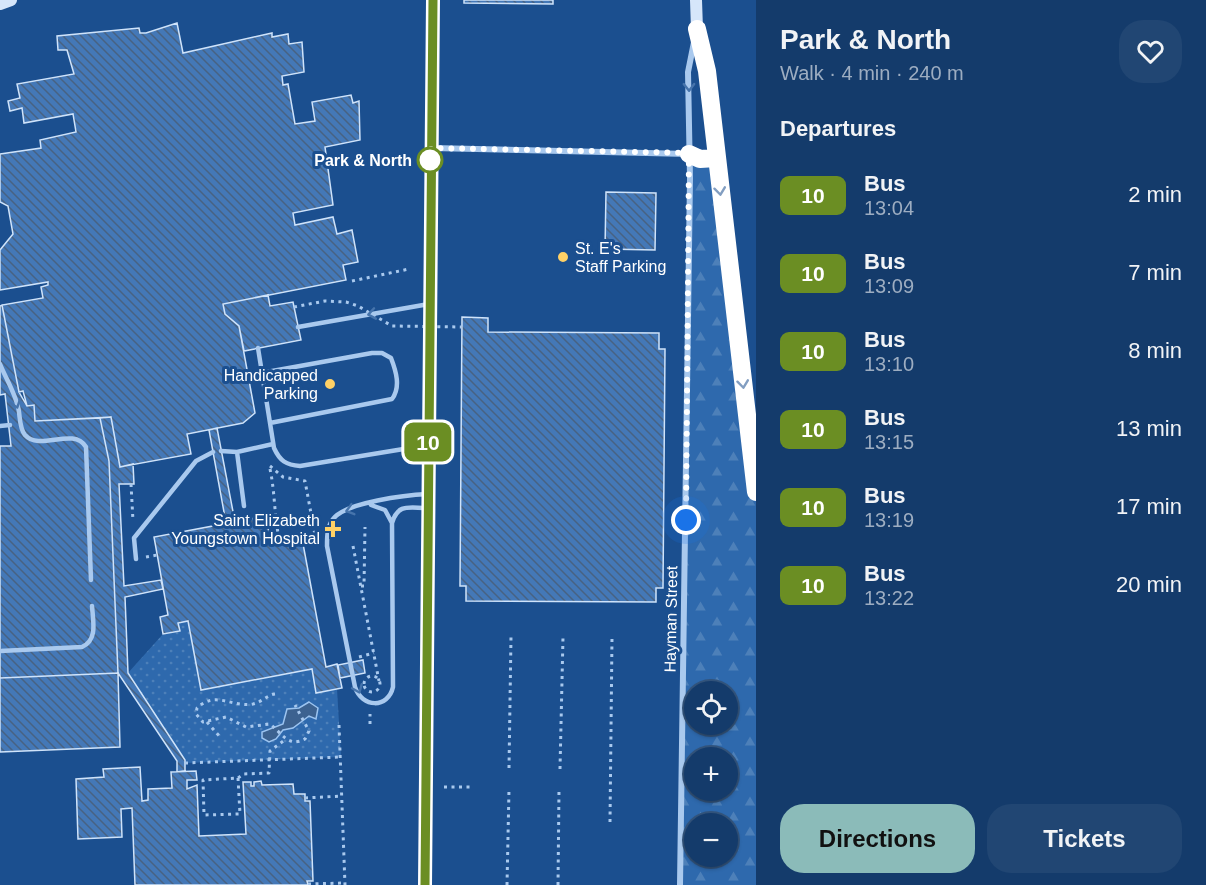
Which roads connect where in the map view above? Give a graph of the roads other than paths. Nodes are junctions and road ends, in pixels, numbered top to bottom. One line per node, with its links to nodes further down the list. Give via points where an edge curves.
1 (12, 0): 4 (main road)
2 (434, 0): 6 (street)
3 (696, 0): 5 (main road)
4 (0, 4)
5 (697, 29): 7 (street, Hayman Street, one-way to 7, via 688,72); 8 (highway, via 707,71)
6 (431, 148): 7 (street); 9 (street)
7 (689, 153): 8 (highway, via 700,159); 33 (street, Hayman Street)
8 (716, 158): 22 (highway, one-way to 22)
9 (429, 304): 10 (lane, one-way to 10); 18 (street)
10 (298, 327)
11 (258, 348): 13 (lane)
12 (0, 364): 29 (lane, one-way to 29, via 18,407 23,433 33,441 74,439 86,447)
13 (261, 373): 14 (lane); 14 (lane, via 372,353 391,358 395,369 397,386 392,399)
14 (270, 423): 17 (lane)
15 (10, 425): 16 (lane)
16 (0, 426)
17 (273, 444): 18 (lane, via 286,464 300,466); 21 (lane)
18 (428, 445): 23 (street)
19 (221, 451): 21 (lane)
20 (213, 452): 28 (lane, via 196,461 134,538)
21 (237, 452): 25 (lane)
22 (756, 492)
23 (428, 494): 24 (lane); 26 (street)
24 (367, 505): 27 (lane, via 385,510); 27 (lane, one-way to 27, via 338,514 330,525 327,546 355,687 360,697 373,704 387,699 393,687)
25 (244, 506)
26 (428, 508): 27 (lane, via 400,509); 32 (street)
27 (392, 523)
28 (136, 559)
29 (92, 580)
30 (92, 606): 31 (lane, via 93,638 89,644)
31 (0, 651)
32 (425, 885)
33 (680, 885)

